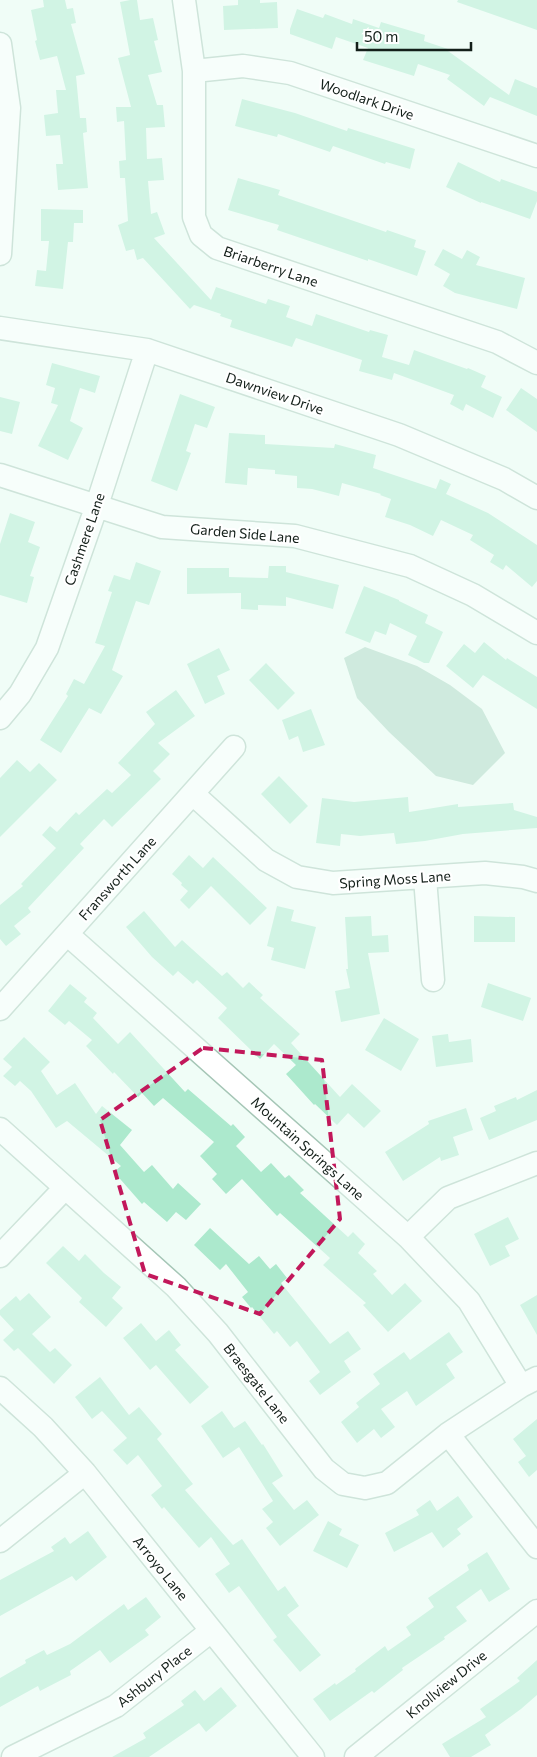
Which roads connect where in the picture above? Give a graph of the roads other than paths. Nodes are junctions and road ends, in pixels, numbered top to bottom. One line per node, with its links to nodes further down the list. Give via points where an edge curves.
1 (184, 0): 3 (street, Briarberry Lane)
2 (0, 44): 5 (street, via 9,108)
3 (194, 71): 4 (street, Woodlark Drive, via 243,66 290,72); 9 (street, Briarberry Lane, via 194,217 201,235 217,248 497,342)
4 (537, 156)
5 (2, 202): 6 (street)
6 (0, 254)
7 (0, 328): 8 (street, Dawnview Drive)
8 (147, 350): 11 (street, Dawnview Drive, via 400,435 504,479); 12 (street, Cashmere Lane)
9 (537, 363)
10 (0, 475): 12 (street, Garden Side Lane)
11 (537, 498)
12 (97, 505): 13 (street, Garden Side Lane, via 162,527 295,536 410,566 474,595); 14 (street, Cashmere Lane, via 46,648 20,694)
13 (537, 633)
14 (0, 718)
15 (234, 747): 16 (street, Fransworth Lane)
16 (193, 794): 17 (street, Spring Moss Lane, via 266,860 297,877 333,883); 19 (street, Fransworth Lane)
17 (425, 878): 18 (street, Spring Moss Lane, via 485,873 523,876); 20 (street)
18 (537, 881)
19 (67, 934): 21 (street, Fransworth Lane); 25 (street, Mountain Springs Lane)
20 (433, 980)
21 (0, 1009)
22 (0, 1129): 24 (street, Braesgate Lane)
23 (537, 1163): 25 (street, via 448,1198)
24 (65, 1188): 26 (street); 29 (street, Braesgate Lane, via 176,1287 218,1333 324,1469 343,1484 365,1488 387,1483)
25 (408, 1237): 27 (street, Mountain Springs Lane, via 469,1301)
26 (0, 1256)
27 (529, 1382): 29 (street, Braesgate Lane)
28 (0, 1388): 30 (street, Arroyo Lane, via 43,1427)
29 (448, 1434): 32 (street)
30 (84, 1473): 31 (street); 34 (street, Arroyo Lane)
31 (0, 1541)
32 (537, 1547)
33 (537, 1611): 37 (street, Knollview Drive)
34 (211, 1631): 35 (street, Ashbury Place, via 116,1706); 36 (street, Arroyo Lane)
35 (13, 1757)
36 (313, 1757)
37 (356, 1757)

